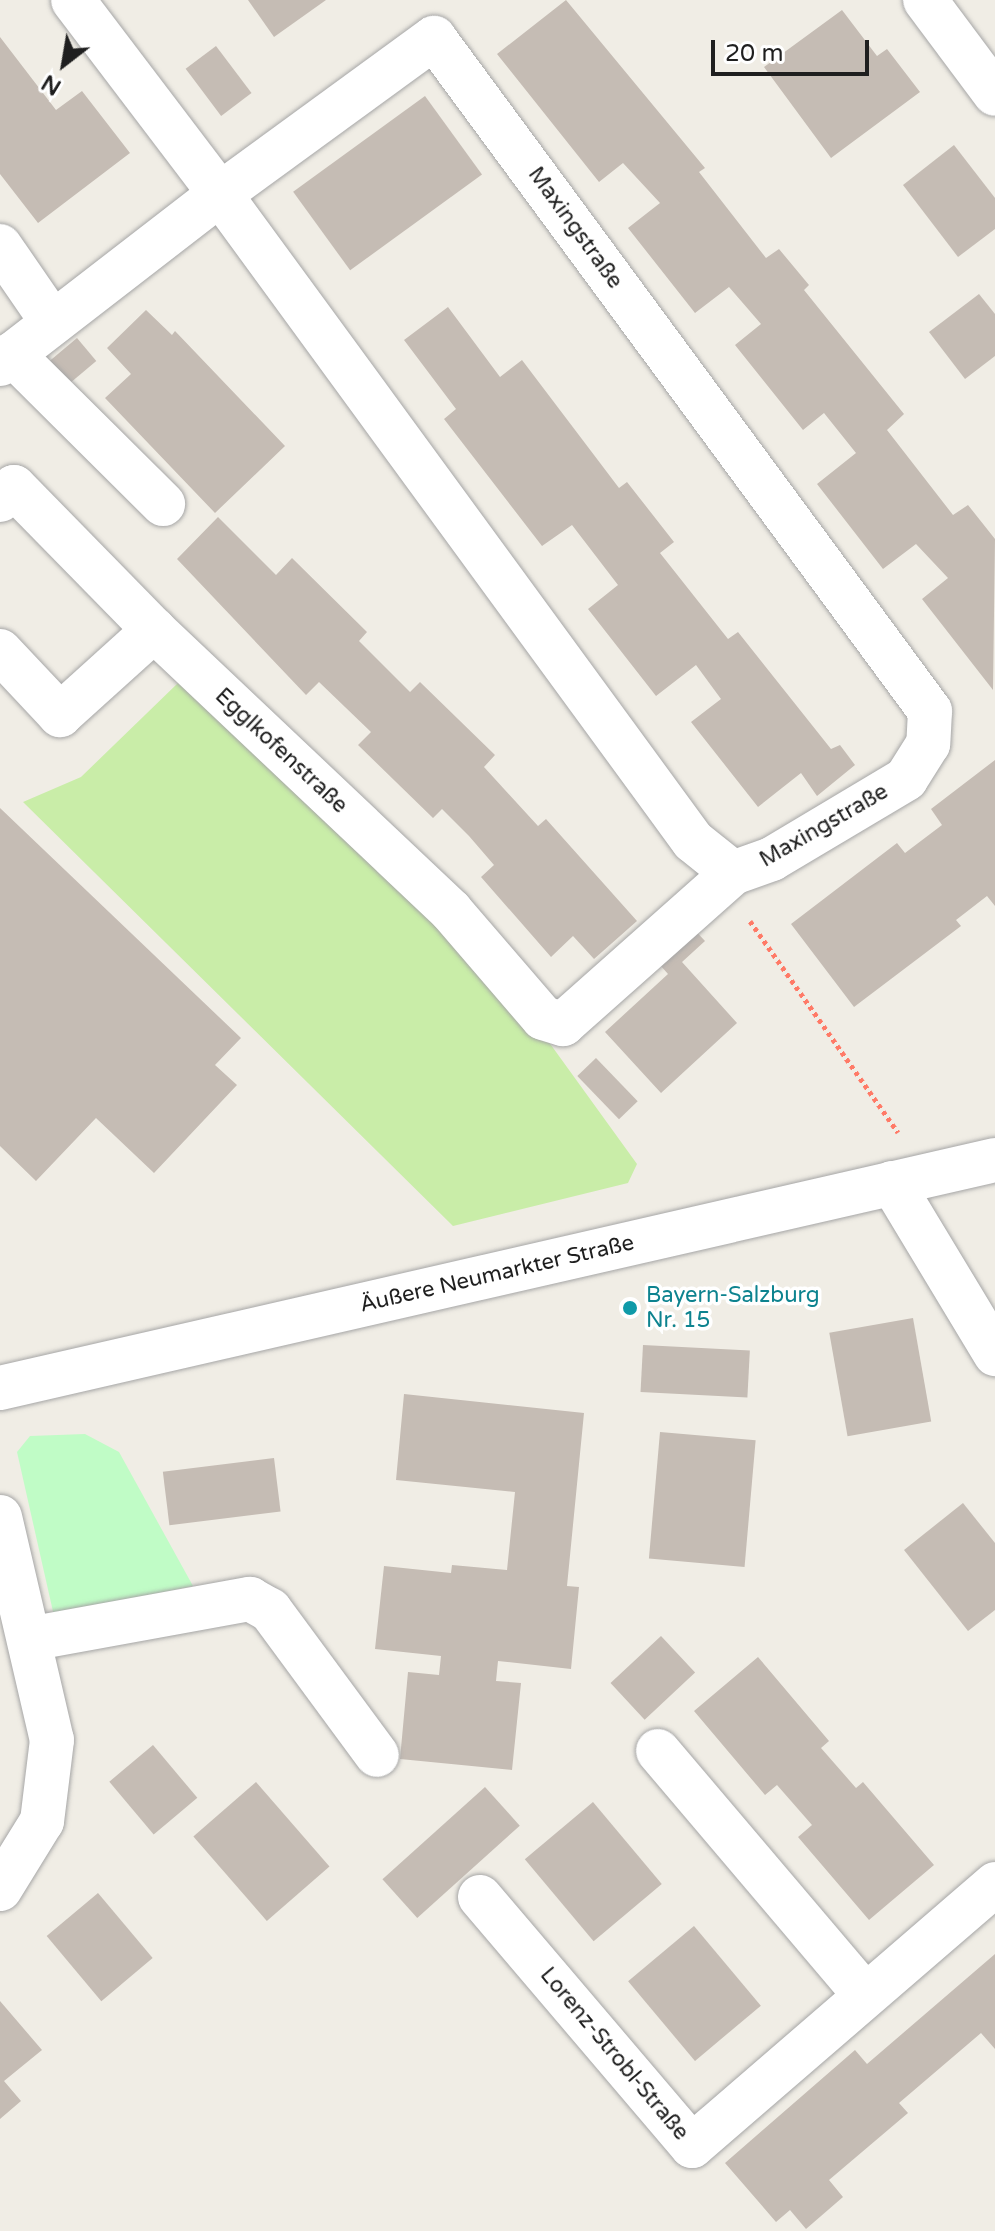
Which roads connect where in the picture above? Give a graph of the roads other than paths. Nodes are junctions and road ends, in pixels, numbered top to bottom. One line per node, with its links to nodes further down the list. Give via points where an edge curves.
1 (73, 0): 5 (street, Maxingstraße)
2 (925, 0): 4 (street)
3 (432, 19): 5 (street, Maxingstraße); 13 (street, Maxingstraße, via 930,711 928,744 906,779 772,859)
4 (995, 94)
5 (220, 194): 7 (street); 13 (street, Maxingstraße, via 693,841)
6 (0, 246): 7 (street)
7 (53, 323): 8 (street)
8 (6, 359): 10 (street)
9 (0, 500): 11 (street, Egglkofenstraße, via 14,487)
10 (163, 504)
11 (154, 630): 12 (street, via 60,715); 13 (street, Egglkofenstraße, via 451,911 543,1018 563,1024)
12 (0, 651)
13 (733, 873)
14 (995, 1160): 15 (street, Äußere Neumarkter Straße)
15 (892, 1183): 16 (street); 17 (street, Äußere Neumarkter Straße)
16 (995, 1354)
17 (0, 1388)
18 (0, 1517): 19 (street)
19 (29, 1639): 21 (street, via 250,1599 270,1610); 23 (street, via 52,1740 52,1769 42,1821)
20 (658, 1751): 25 (street)
21 (377, 1755)
22 (995, 1884): 25 (street, Lorenz-Strobl-Straße)
23 (0, 1889)
24 (480, 1897): 25 (street, Lorenz-Strobl-Straße, via 692,2146)
25 (864, 1994)

